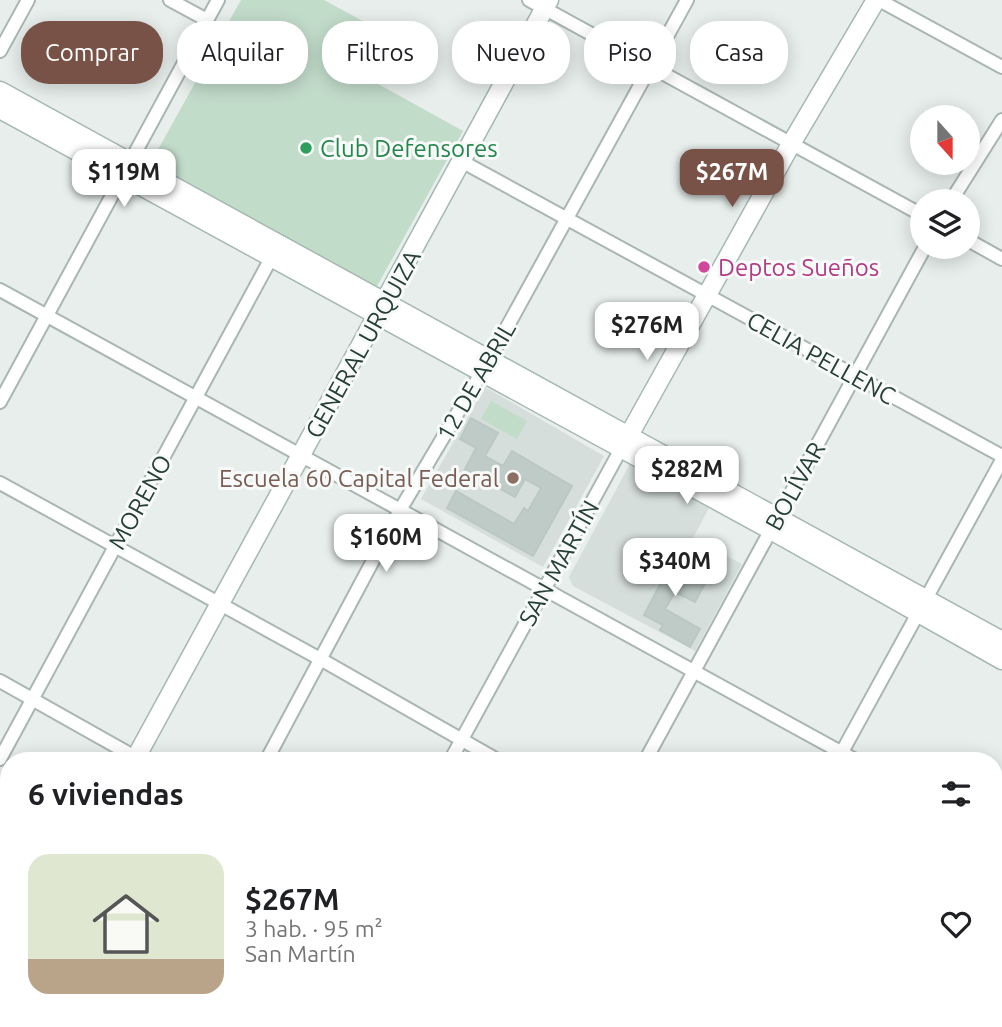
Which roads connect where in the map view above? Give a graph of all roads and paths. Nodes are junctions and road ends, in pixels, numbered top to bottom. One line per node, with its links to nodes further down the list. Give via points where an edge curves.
1 (28, 0): 10 (street)
2 (170, 0): 7 (street)
3 (218, 0): 7 (street)
4 (687, 0): 8 (street, 12 DE ABRIL)
5 (878, 0): 11 (street); 17 (main road, SAN MARTÍN)
6 (541, 3): 9 (street); 18 (main road, GENERAL URQUIZA)
7 (207, 20): 19 (street)
8 (675, 21)
9 (584, 28)
10 (0, 51)
11 (1002, 67)
12 (676, 80): 17 (street)
13 (639, 84): 22 (street, 12 DE ABRIL)
14 (0, 91): 19 (main road)
15 (0, 109): 19 (main road)
16 (1002, 120): 20 (street)
17 (791, 144): 21 (street); 28 (main road, SAN MARTÍN)
18 (463, 162): 22 (street, CELIA PELLENC); 29 (main road, GENERAL URQUIZA)
19 (126, 169): 24 (main road); 30 (street)
20 (959, 189)
21 (910, 208)
22 (568, 218): 28 (street, CELIA PELLENC); 31 (street, 12 DE ABRIL)
23 (980, 247): 26 (street)
24 (274, 251): 29 (main road); 33 (street, MORENO)
25 (919, 259): 32 (street, BOLÍVAR)
26 (1002, 259)
27 (0, 290): 30 (street)
28 (706, 294): 32 (street, CELIA PELLENC); 35 (main road, SAN MARTÍN)
29 (381, 309): 31 (main road); 36 (main road, GENERAL URQUIZA)
30 (47, 316): 33 (street); 34 (street)
31 (485, 366): 35 (main road); 39 (street, 12 DE ABRIL)
32 (855, 378): 37 (street, CELIA PELLENC); 40 (street, BOLÍVAR)
33 (197, 398): 36 (street); 41 (street, MORENO)
34 (0, 402)
35 (625, 443): 40 (main road); 42 (street, SAN MARTÍN)
36 (302, 456): 39 (street); 43 (main road, GENERAL URQUIZA)
37 (1002, 458): 44 (street)
38 (0, 484): 41 (street)
39 (400, 510): 42 (street); 46 (street, 12 DE ABRIL)
40 (774, 524): 44 (main road); 48 (street, BOLÍVAR)
41 (116, 547): 43 (street); 50 (street, MORENO)
42 (544, 589): 48 (street); 51 (street, SAN MARTÍN)
43 (220, 604): 46 (street); 54 (main road, GENERAL URQUIZA)
44 (922, 607): 45 (main road); 47 (main road); 60 (street)
45 (1002, 641)
46 (322, 660): 51 (street); 55 (street, 12 DE ABRIL)
47 (1002, 660)
48 (694, 670): 58 (street, BOLÍVAR); 59 (street)
49 (0, 681): 50 (street)
50 (33, 699): 52 (street, MORENO); 53 (street)
51 (461, 741): 56 (street, SAN MARTÍN); 57 (street)
52 (4, 752)
53 (123, 752)
54 (141, 752)
55 (271, 752)
56 (455, 752)
57 (482, 752)
58 (650, 752)
59 (831, 752)
60 (842, 752)

